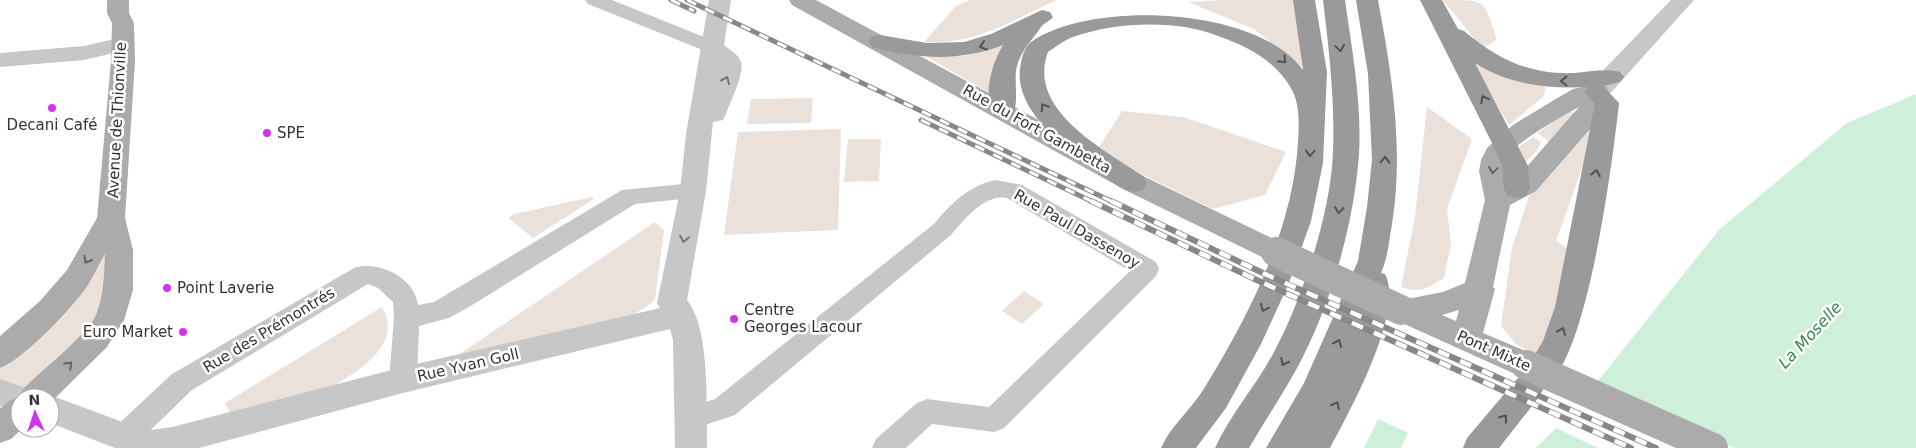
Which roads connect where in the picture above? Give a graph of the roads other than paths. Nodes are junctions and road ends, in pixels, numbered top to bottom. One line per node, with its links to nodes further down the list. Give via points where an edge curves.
1 (118, 0): 14 (main road, Avenue de Thionville)
2 (133, 0): 14 (main road, Avenue de Thionville)
3 (595, 0): 16 (street)
4 (720, 0): 16 (street)
5 (800, 0): 15 (main road, Rue du Fort Gambetta)
6 (1304, 0): 20 (highway, via 1315,72)
7 (1334, 0): 45 (highway, one-way to 45, via 1344,80 1346,153 1336,228 1306,314 1285,361)
8 (1367, 0): 27 (highway, one-way to 8, via 1385,160 1380,74)
9 (1431, 0): 13 (highway)
10 (1683, 0): 18 (street)
11 (1063, 8): 12 (highway)
12 (1042, 17): 15 (highway, one-way to 15, via 1007,37 978,48 943,53 911,50); 19 (highway, via 1024,34 1003,66)
13 (1446, 26): 18 (highway, one-way to 13, via 1531,78 1503,69 1478,56); 21 (highway, one-way to 13)
14 (123, 34): 17 (street, via 84,53); 25 (main road, Avenue de Thionville)
15 (880, 42): 19 (main road, Rue du Fort Gambetta)
16 (712, 47): 23 (street)
17 (4, 59)
18 (1605, 84): 21 (main road); 24 (main road, via 1588,115 1574,132 1527,184); 34 (highway, one-way to 18, via 1547,363 1569,315 1604,129)
19 (1002, 110): 22 (main road, Rue du Fort Gambetta)
20 (1312, 124): 22 (highway, one-way to 20, via 1075,140 1046,112 1034,90 1031,67 1045,38 1061,24 1088,11 1118,5 1178,6 1237,26 1262,40 1285,61 1304,91); 44 (highway, one-way to 44, via 1310,163 1297,221 1275,283 1215,399)
21 (1505, 143): 24 (main road, via 1496,153 1492,177)
22 (1134, 183): 26 (main road, Rue du Fort Gambetta)
23 (693, 191): 30 (street, one-way to 30, via 672,303); 31 (street, via 630,196 440,311)
24 (1508, 195): 28 (main road)
25 (111, 218): 33 (main road, one-way to 33, via 76,278 50,309); 36 (main road, one-way to 25, via 96,338 109,320 118,290 119,250)
26 (1276, 252): 29 (main road, Pont Mixte, bridge)
27 (1372, 260): 46 (highway, one-way to 27, via 1317,390); 47 (highway, one-way to 27, via 1364,344 1376,293)
28 (1480, 288): 29 (main road, via 1451,302); 32 (main road)
29 (1401, 310): 32 (main road, Pont Mixte)
30 (682, 315): 35 (street, Rue Yvan Goll); 38 (street, via 688,340)
31 (407, 318): 35 (street, Rue des Prémontrés); 41 (street, Rue des Prémontrés, via 405,299 385,278 378,274 363,275 182,382)
32 (1467, 339): 34 (main road, Pont Mixte)
33 (0, 355)
34 (1531, 376): 48 (highway, one-way to 34); 49 (main road, Pont Mixte, bridge)
35 (403, 380): 41 (street, Rue Yvan Goll, via 172,441 151,444)
36 (44, 388)
37 (60, 413): 41 (street, Rue Yvan Goll)
38 (690, 418): 42 (street); 43 (street, Rue Paul Dassenoy, via 725,407 943,229 956,213 990,190 1014,191 1147,269 994,420 927,411)
39 (10, 420): 40 (main road)
40 (0, 429)
41 (124, 437)
42 (691, 448)
43 (886, 448)
44 (1177, 448)
45 (1231, 448)
46 (1282, 448)
47 (1313, 448)
48 (1479, 448)
49 (1713, 448)

